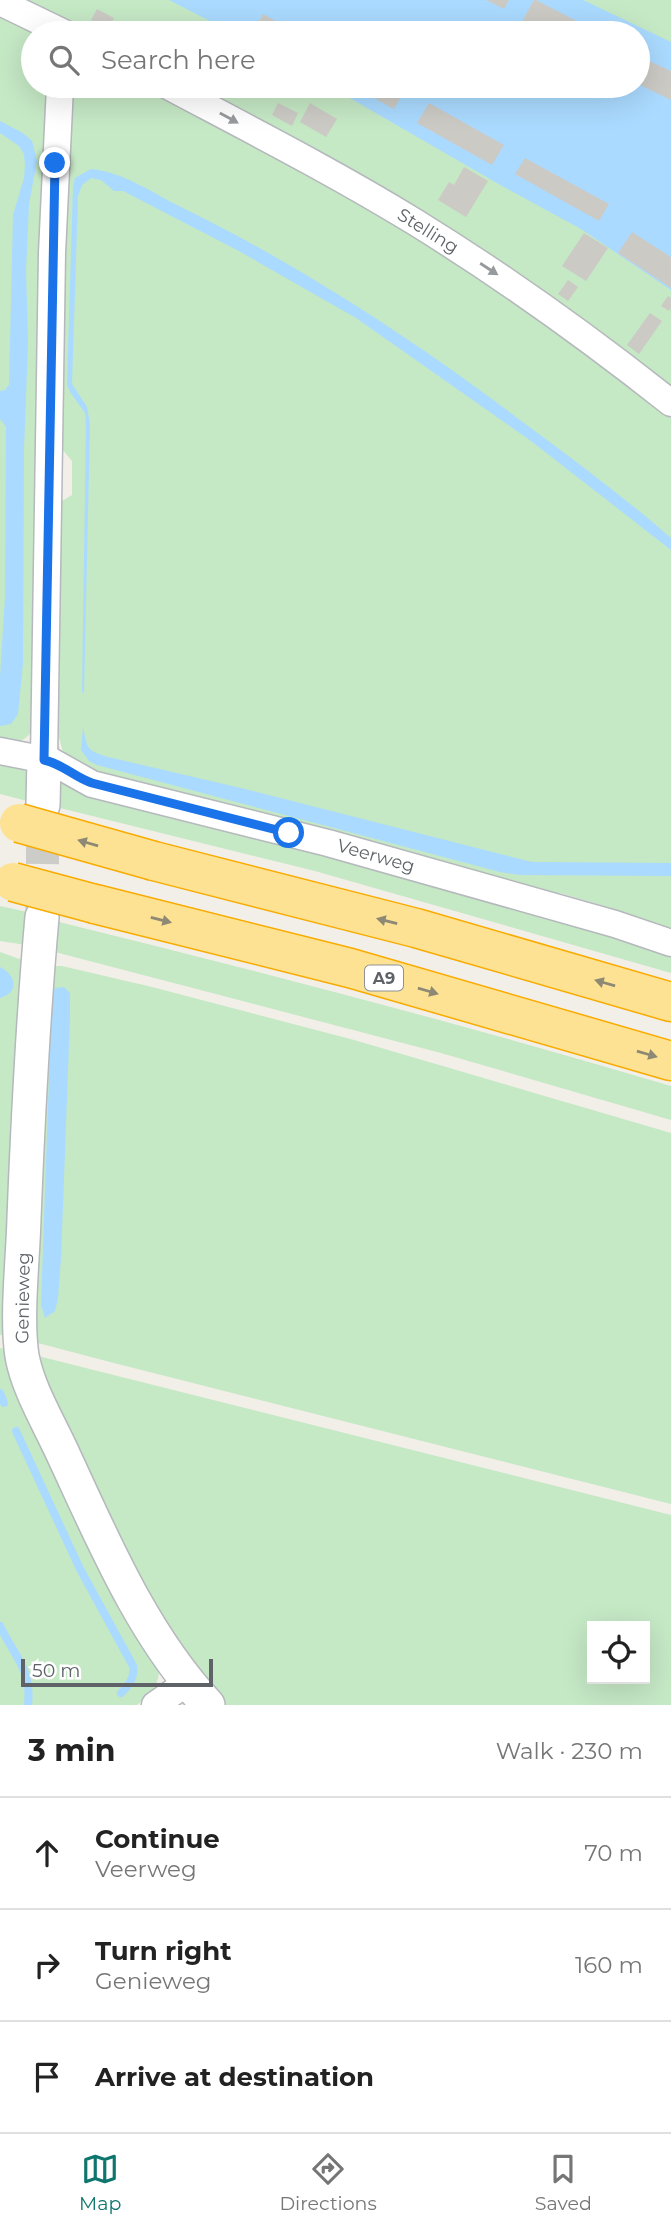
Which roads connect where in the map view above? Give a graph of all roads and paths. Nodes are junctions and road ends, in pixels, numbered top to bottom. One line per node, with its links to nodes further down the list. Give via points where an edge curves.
1 (0, 2): 2 (street)
2 (39, 21)
3 (59, 98): 7 (street, via 51,267)
4 (191, 98): 5 (street, Stelling, one-way to 5, via 416,223 568,323)
5 (671, 403)
6 (0, 751): 7 (street, Veerweg)
7 (44, 760): 8 (street); 11 (street, Veerweg, via 92,783 328,843)
8 (21, 816): 12 (highway, one-way to 8, bridge, via 416,928 154,861)
9 (6, 880): 13 (highway, A9, one-way to 13, bridge, via 350,968)
10 (42, 917): 14 (street, Genieweg, via 28,1117 22,1356 111,1556 139,1609)
11 (671, 943)
12 (671, 1002)
13 (671, 1061)
14 (198, 1693): 15 (street, Genieweg)
15 (155, 1705)

